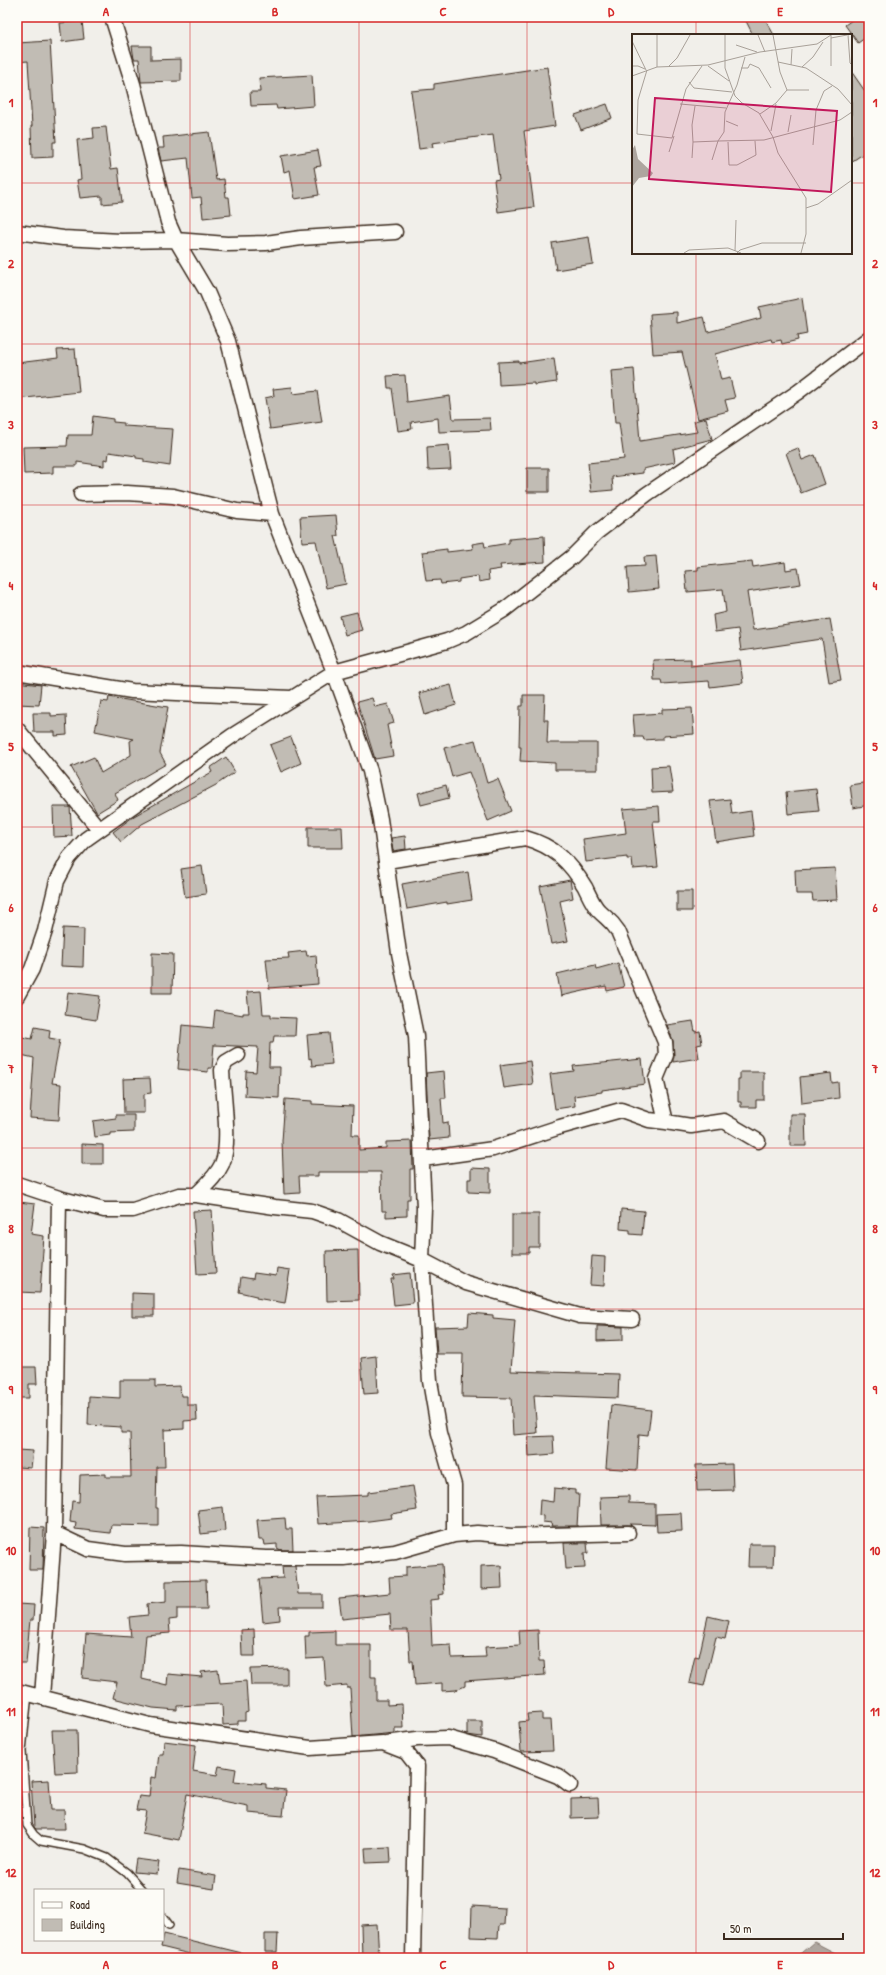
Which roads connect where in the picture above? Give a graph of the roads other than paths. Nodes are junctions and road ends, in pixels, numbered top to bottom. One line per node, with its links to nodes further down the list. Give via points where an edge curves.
1 (112, 17): 4 (street, via 133,84 168,222)
2 (17, 232): 4 (street, via 62,238 121,241)
3 (396, 232): 4 (street, via 301,238 266,243 227,244)
4 (176, 240): 7 (street, via 207,292 228,341)
5 (869, 338): 9 (street, via 798,392 647,494 596,533 572,557 516,600 466,633 446,641)
6 (81, 494): 7 (street, via 173,496 236,511)
7 (272, 514): 9 (street)
8 (17, 672): 10 (street, via 132,691)
9 (334, 672): 10 (street); 13 (street, via 370,771)
10 (291, 698): 12 (street)
11 (17, 729): 12 (street)
12 (99, 829): 14 (street, via 69,858 57,881 45,931 32,969)
13 (387, 862): 16 (street, via 525,838 542,842 556,851 575,871 599,911 611,919 618,931 665,1042 666,1055 656,1079); 18 (street, via 399,954 416,1036)
14 (17, 996)
15 (238, 1055): 20 (street, via 226,1062 222,1070 226,1147 222,1164 211,1181)
16 (666, 1122): 17 (street, via 691,1126 724,1121); 18 (street, via 649,1120 621,1110 493,1149)
17 (758, 1141)
18 (422, 1159): 22 (street)
19 (17, 1184): 21 (street)
20 (196, 1194): 21 (street, via 179,1195 133,1210 104,1210); 22 (street, via 312,1211 338,1220 380,1243)
21 (58, 1198): 24 (street)
22 (422, 1260): 23 (street, via 466,1283 580,1316); 26 (street, via 430,1381 439,1433 454,1485)
23 (632, 1319)
24 (54, 1533): 26 (street, via 88,1549 125,1554 266,1558 344,1558 388,1553); 28 (street)
25 (628, 1533): 26 (street)
26 (454, 1535)
27 (23, 1692): 28 (street); 31 (lane, via 22,1751 27,1825 41,1841 84,1849 107,1858 127,1873)
28 (42, 1697): 29 (street, via 150,1726 310,1748)
29 (383, 1743): 30 (street, via 448,1738 494,1751 558,1776); 34 (street, via 406,1752 417,1766)
30 (570, 1785)
31 (141, 1889)
32 (164, 1918): 33 (lane)
33 (169, 1925)
34 (413, 1958)

